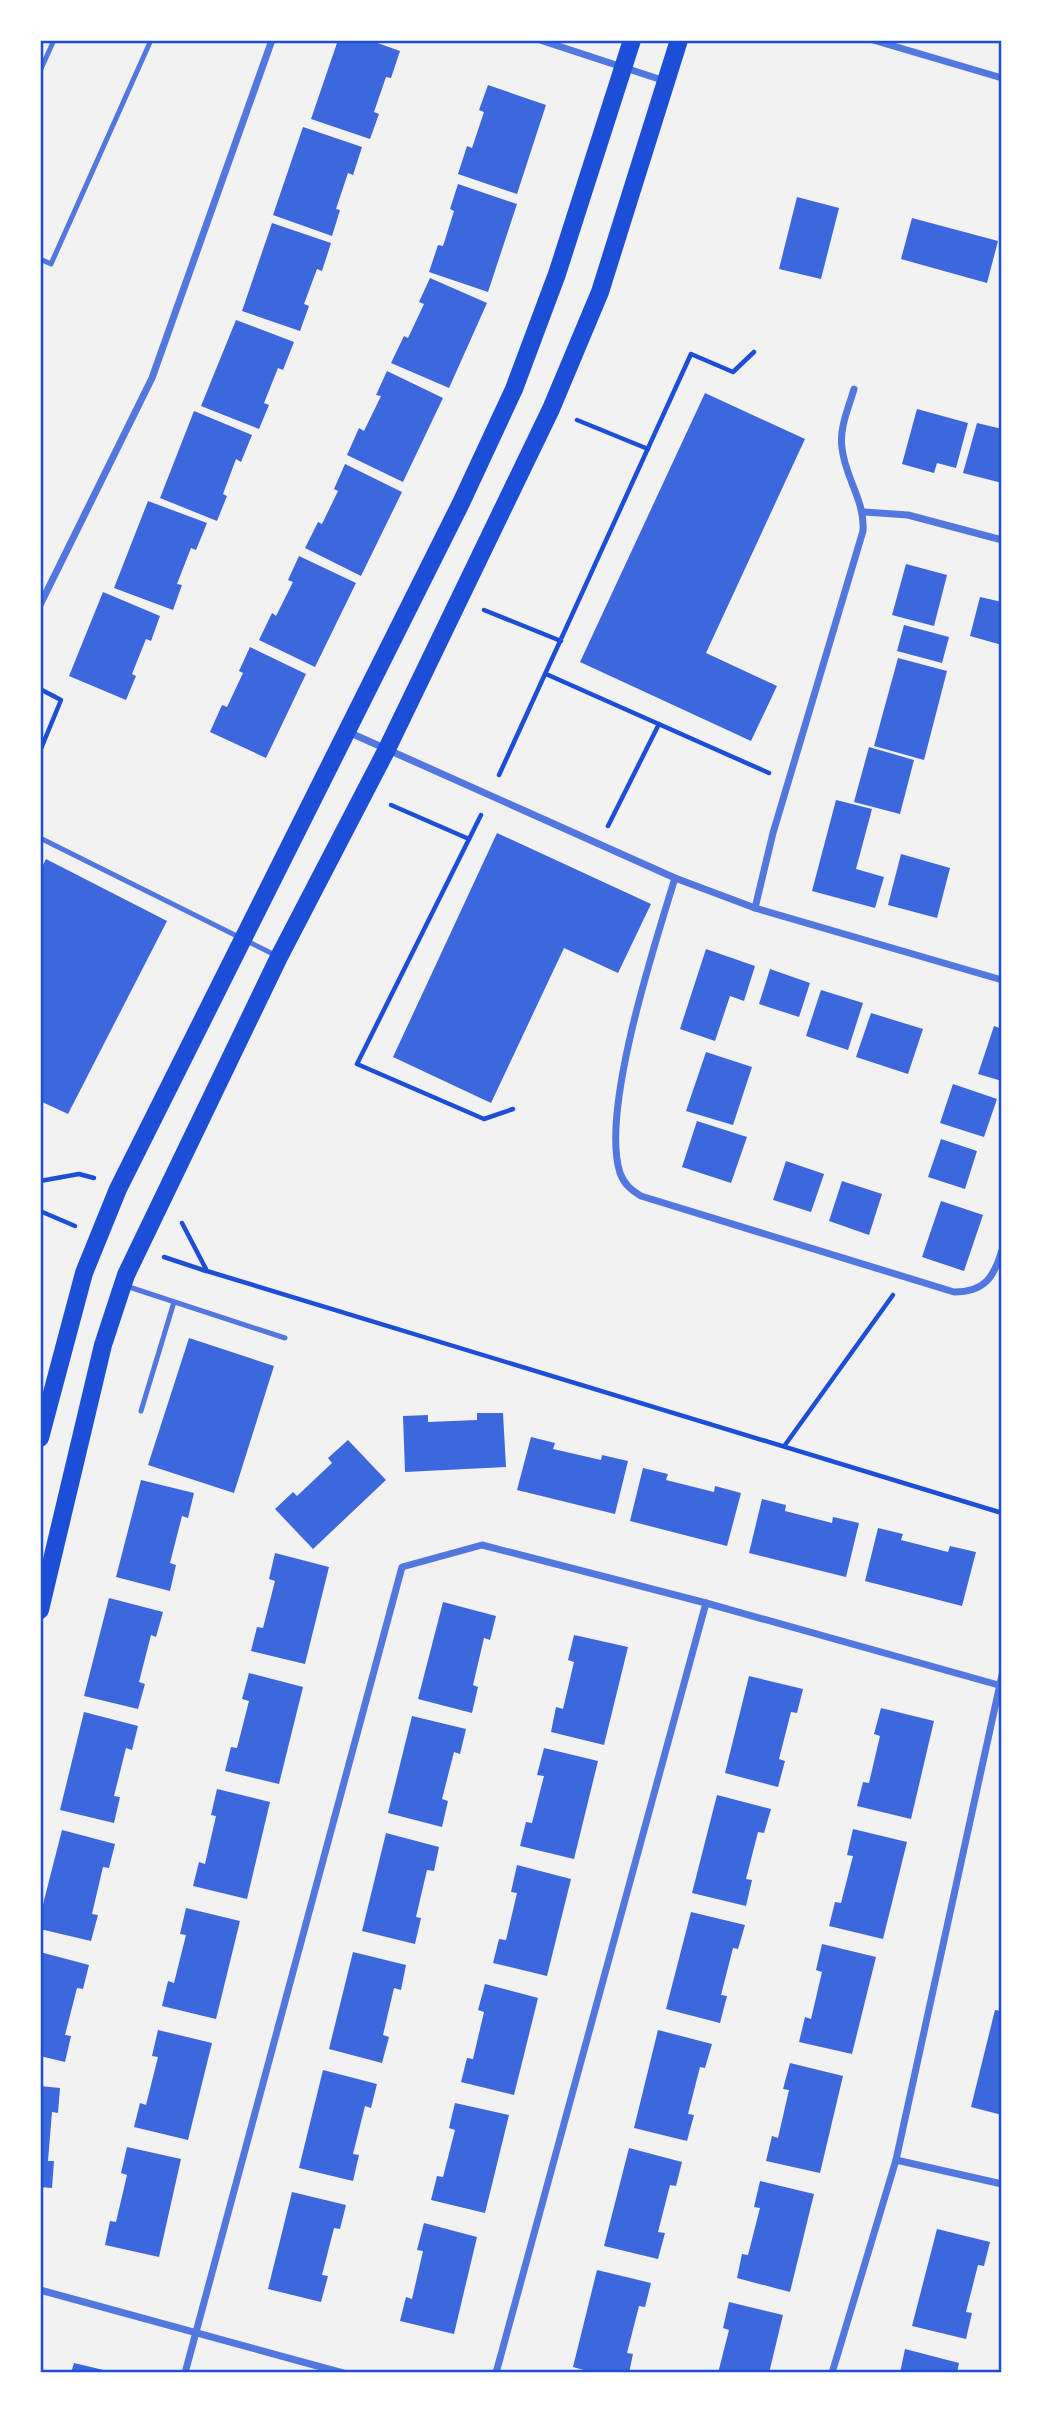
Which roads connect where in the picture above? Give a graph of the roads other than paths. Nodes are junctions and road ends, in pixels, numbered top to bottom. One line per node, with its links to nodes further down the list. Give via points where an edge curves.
1 (54, 40): 9 (lane)
2 (151, 40): 12 (lane, via 51,264)
3 (272, 40): 16 (street, via 152,378)
4 (540, 40): 8 (street)
5 (632, 40): 8 (main road)
6 (679, 40): 11 (main road)
7 (873, 40): 10 (street)
8 (625, 70): 11 (street); 17 (main road, via 514,389)
9 (40, 71)
10 (1002, 78)
11 (665, 82): 18 (main road, via 600,292 551,409)
12 (40, 259)
13 (854, 389): 14 (street, via 841,447)
14 (864, 512): 15 (street, via 908,515); 21 (street, via 858,555)
15 (1002, 540)
16 (40, 605)
17 (346, 731): 18 (street); 22 (main road)
18 (386, 751): 20 (street); 23 (main road)
19 (40, 838): 22 (lane)
20 (675, 878): 21 (street); 25 (street, via 645,980 619,1105 617,1149 620,1173 628,1188 641,1196 954,1293 970,1293 985,1285 995,1273)
21 (755, 908): 24 (street)
22 (241, 938): 23 (lane); 30 (main road, via 124,1177 84,1273)
23 (279, 957): 26 (main road)
24 (1002, 980)
25 (1002, 1250)
26 (123, 1285): 27 (lane); 32 (main road, via 103,1345)
27 (174, 1302): 28 (lane); 29 (lane)
28 (285, 1338)
29 (141, 1411)
30 (40, 1438)
31 (706, 1603): 34 (street); 38 (street, via 482,1545 402,1567); 41 (street)
32 (40, 1610)
33 (1002, 1675): 34 (street)
34 (1000, 1685): 35 (street)
35 (896, 2160): 36 (street); 42 (street)
36 (1002, 2184)
37 (40, 2290): 38 (street)
38 (194, 2332): 39 (street); 40 (street)
39 (185, 2373)
40 (343, 2373)
41 (496, 2373)
42 (832, 2373)

